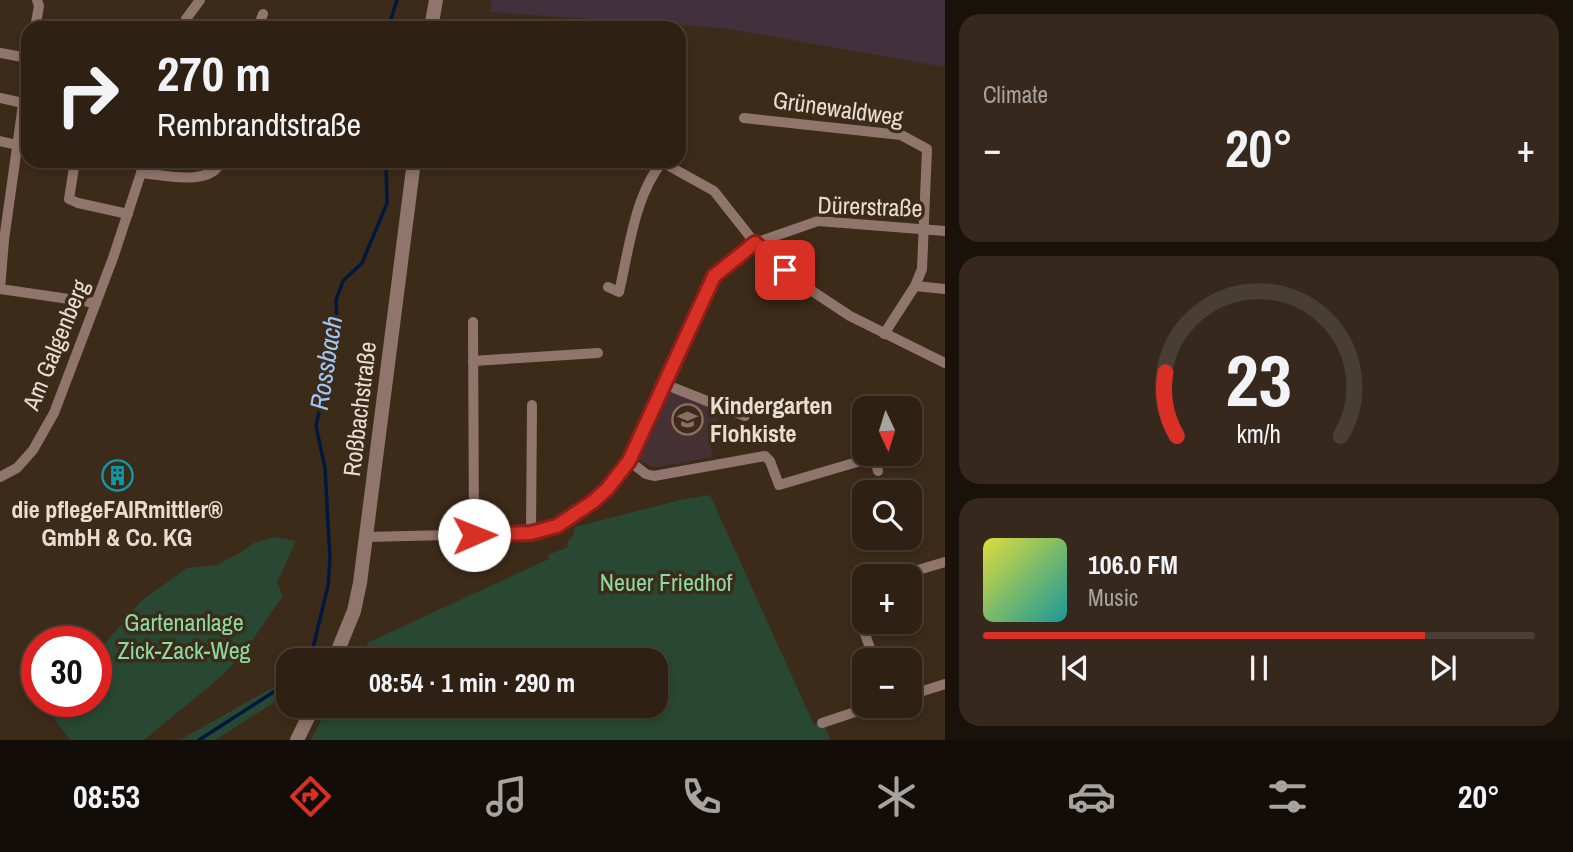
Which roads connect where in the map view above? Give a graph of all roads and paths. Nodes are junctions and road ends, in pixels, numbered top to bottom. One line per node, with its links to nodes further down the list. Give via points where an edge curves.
1 (37, 0): 5 (street)
2 (200, 0): 6 (street)
3 (436, 0): 8 (street)
4 (263, 14): 7 (street)
5 (36, 21)
6 (186, 21)
7 (260, 21)
8 (432, 21)
9 (0, 53): 10 (street)
10 (21, 57)
11 (0, 98): 12 (street)
12 (21, 103)
13 (21, 117): 16 (street)
14 (744, 118): 26 (street, Grünewaldweg, via 901,135 927,149)
15 (0, 141): 16 (street)
16 (17, 145): 24 (street)
17 (74, 168): 25 (street, via 69,199)
18 (143, 168): 23 (street, Am Galgenberg)
19 (217, 168): 23 (street, via 209,175 194,177)
20 (413, 168): 48 (street, Roßbachstraße)
21 (657, 168): 31 (street, via 644,191 619,292)
22 (674, 168): 29 (street, via 714,191)
23 (141, 173): 25 (street, Am Galgenberg)
24 (6, 189): 28 (street)
25 (128, 214): 34 (street, Am Galgenberg)
26 (925, 229): 27 (street, Dürerstraße); 29 (street, Dürerstraße, via 818,221); 30 (street, via 922,270)
27 (945, 230)
28 (2, 239): 32 (street)
29 (755, 243): 36 (street, via 800,283); 40 (street, Dürerstraße, via 714,276)
30 (915, 286): 33 (street); 36 (street)
31 (608, 288)
32 (0, 289): 34 (street)
33 (945, 289)
34 (96, 303): 45 (street, Am Galgenberg, via 53,414 33,450)
35 (473, 322): 38 (street)
36 (884, 334): 39 (street)
37 (598, 353): 38 (street)
38 (473, 361): 47 (street)
39 (945, 363)
40 (664, 384): 42 (street); 43 (street, Dürerstraße)
41 (532, 405): 46 (street)
42 (745, 416)
43 (629, 461): 44 (street, via 654,476 765,456 779,485 874,457); 46 (street, Dürerstraße, via 594,501 557,526)
44 (878, 471)
45 (0, 477)
46 (531, 533): 47 (street, Dürerstraße)
47 (474, 535): 48 (street, Dürerstraße)
48 (366, 537): 51 (street, Roßbachstraße, via 354,611)
49 (945, 562): 50 (street)
50 (922, 569)
51 (339, 648)
52 (945, 684): 53 (street)
53 (922, 691)
54 (852, 713): 56 (street)
55 (308, 718): 57 (street)
56 (822, 723)
57 (297, 740)

